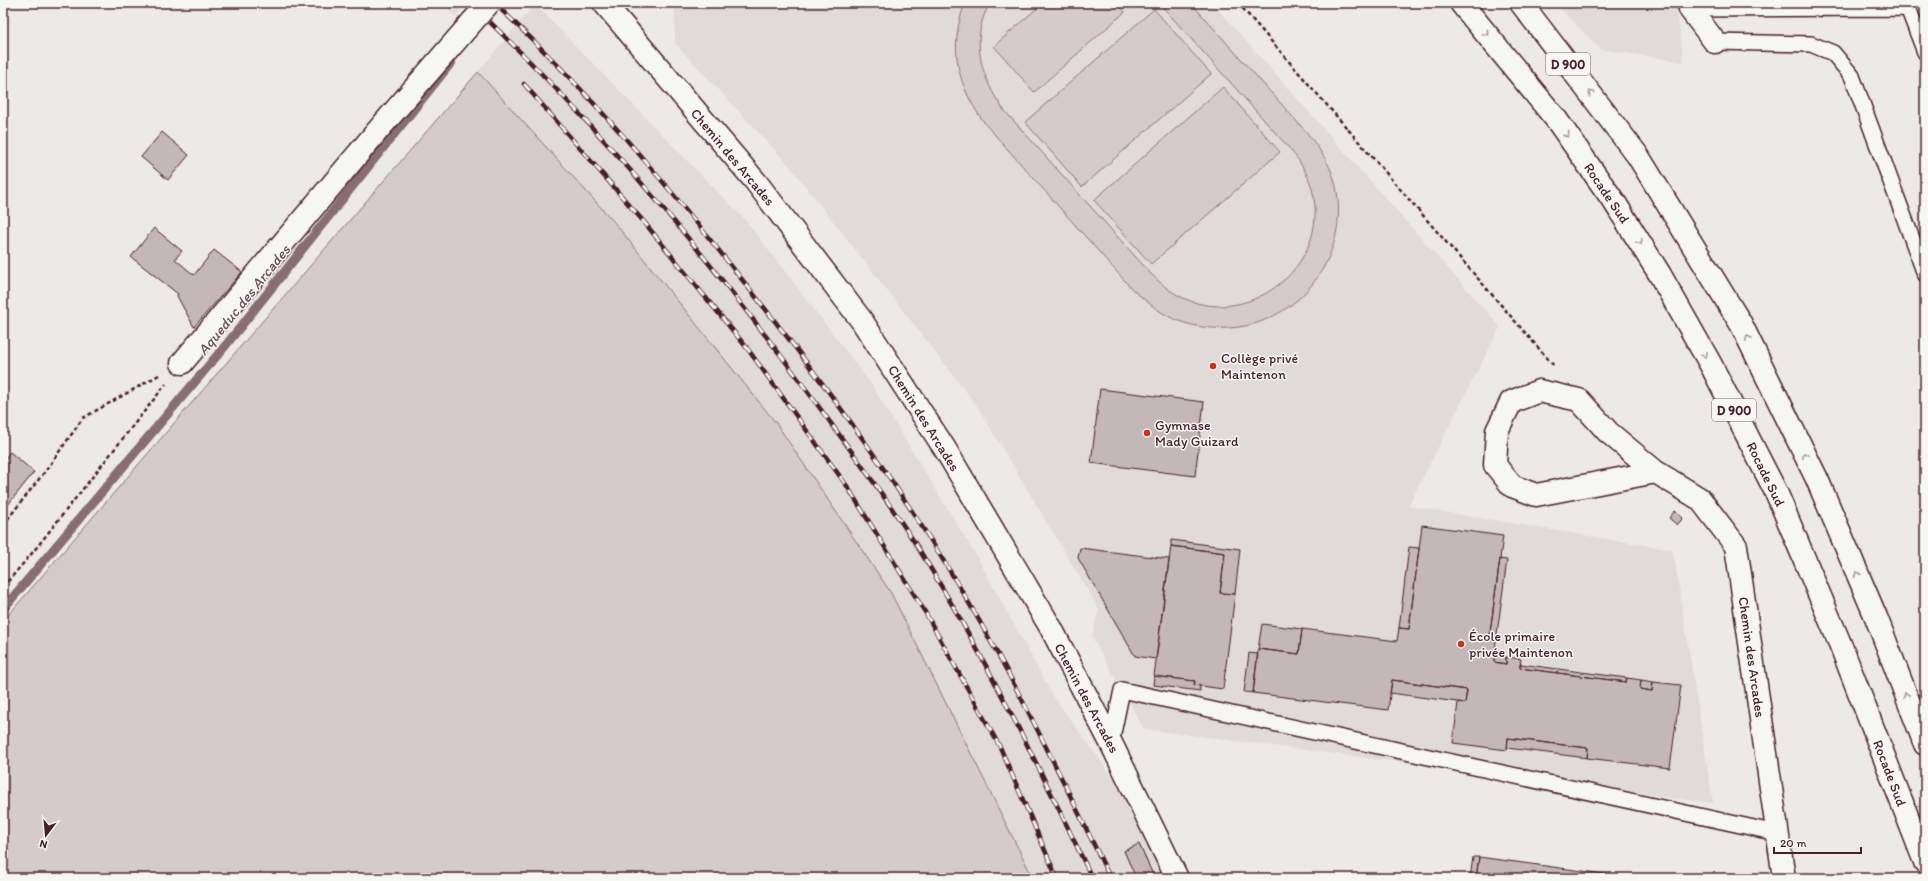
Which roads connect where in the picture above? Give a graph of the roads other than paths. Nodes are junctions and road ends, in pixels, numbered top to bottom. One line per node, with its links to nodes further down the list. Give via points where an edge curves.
1 (489, 3): 9 (street, bridge)
2 (604, 3): 11 (street, Chemin des Arcades, via 756,182 862,321 961,476 1051,628)
3 (1461, 3): 14 (street, Rocade Sud / D 900, one-way to 14, via 1556,119 1615,203 1659,273 1711,365 1780,501 1841,646)
4 (1521, 3): 12 (street, D 900, one-way to 4, via 1876,617 1817,479 1742,324 1638,156)
5 (1689, 6): 6 (street); 7 (lane, via 1908,8)
6 (1715, 42): 8 (lane, via 1811,44 1833,53 1852,76)
7 (1925, 52)
8 (1925, 274)
9 (182, 363)
10 (1656, 472): 10 (street, Chemin des Arcades, via 1536,494 1512,486 1496,465 1497,431 1511,402 1539,391 1579,400 1608,432); 13 (street, Chemin des Arcades, via 1700,499 1736,546)
11 (1111, 742): 13 (lane, via 1122,690); 15 (street, Chemin des Arcades)
12 (1925, 744)
13 (1777, 834): 16 (street, Chemin des Arcades)
14 (1925, 862)
15 (1177, 878)
16 (1784, 878)

